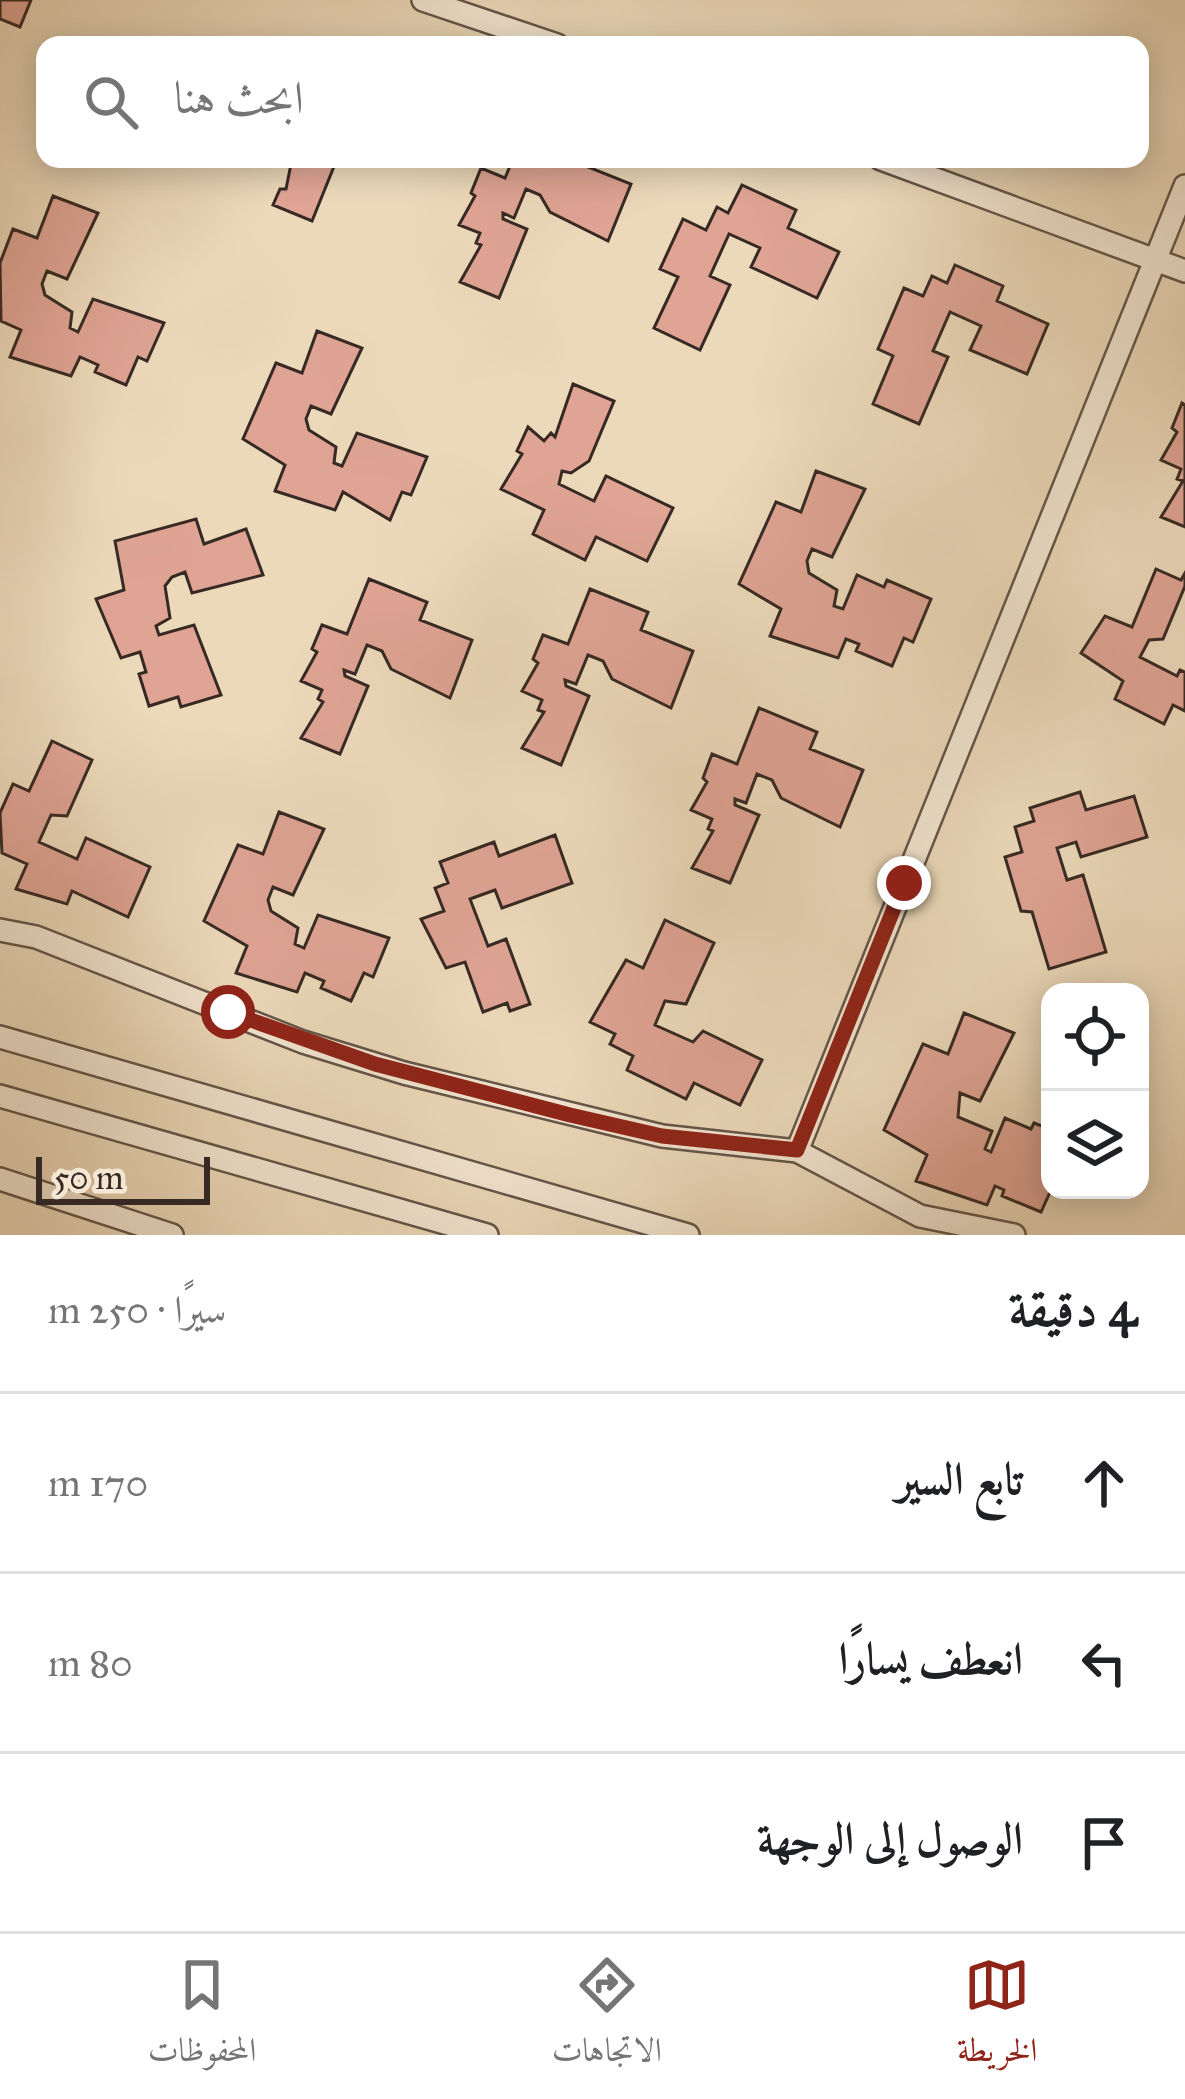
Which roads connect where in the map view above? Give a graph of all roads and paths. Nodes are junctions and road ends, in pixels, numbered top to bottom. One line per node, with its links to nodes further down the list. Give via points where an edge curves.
1 (423, 0): 2 (street)
2 (530, 36)
3 (905, 168): 5 (street)
4 (1185, 186): 5 (street)
5 (1151, 259): 6 (street); 10 (street)
6 (1185, 271)
7 (0, 929): 10 (street, via 404,1073 662,1136)
8 (0, 1037): 14 (street)
9 (0, 1096): 13 (street)
10 (797, 1150): 15 (street, via 920,1216)
11 (0, 1179): 12 (street)
12 (172, 1235)
13 (487, 1235)
14 (688, 1235)
15 (1014, 1235)

